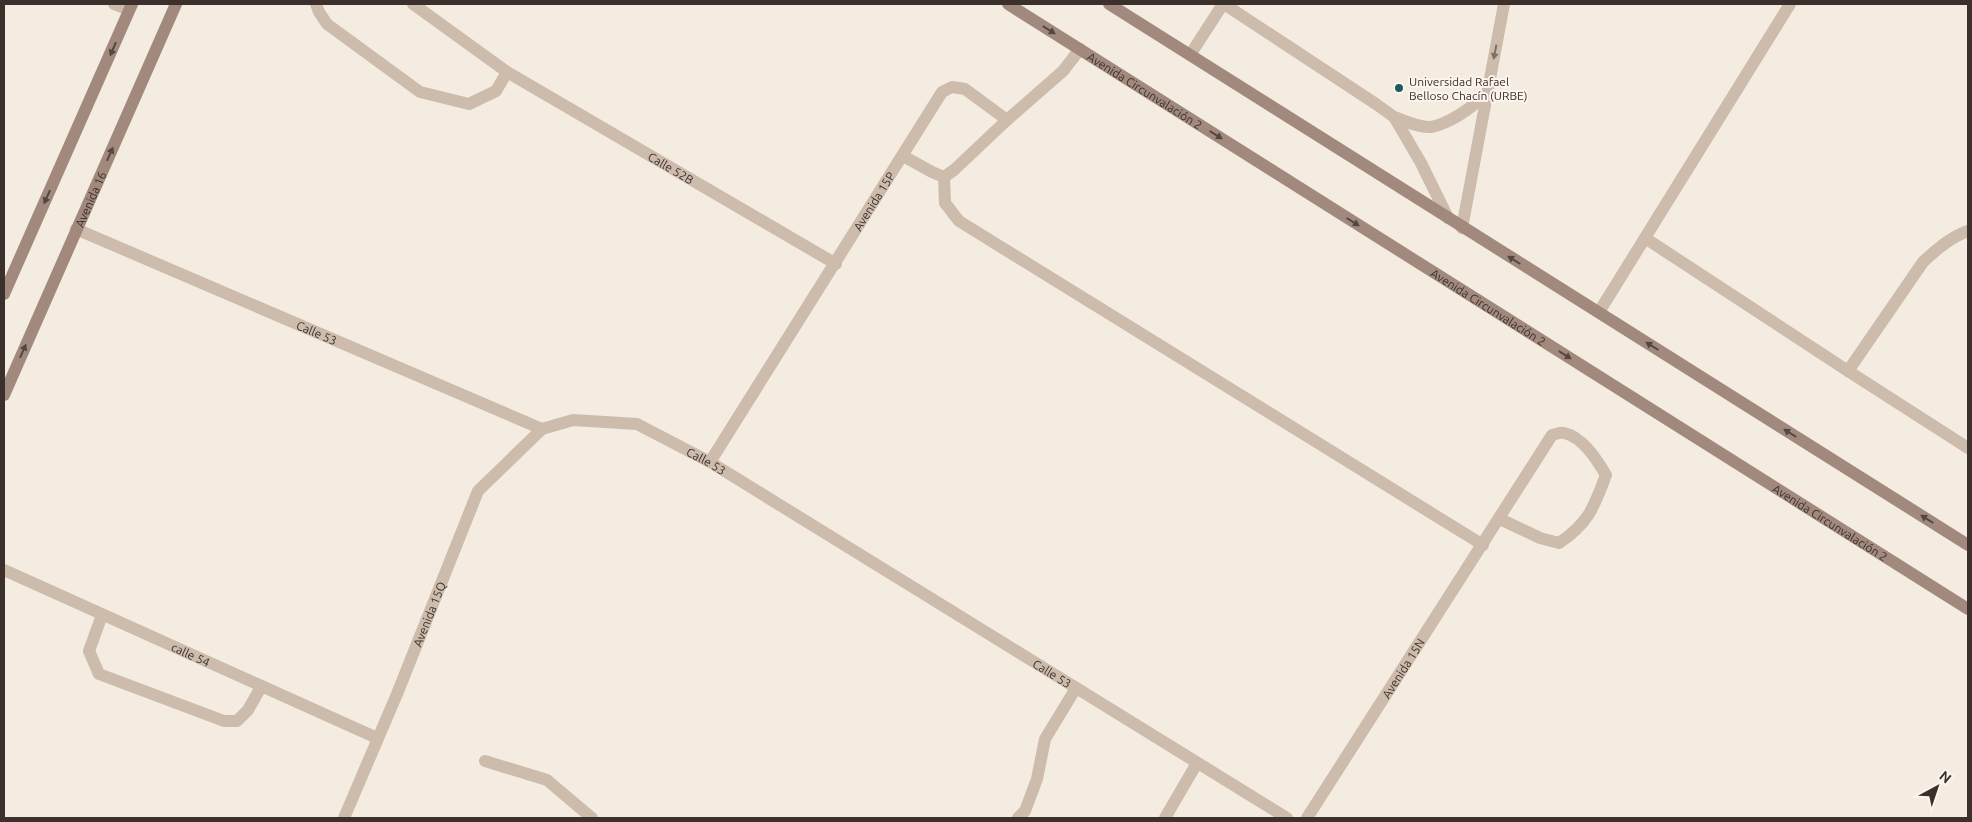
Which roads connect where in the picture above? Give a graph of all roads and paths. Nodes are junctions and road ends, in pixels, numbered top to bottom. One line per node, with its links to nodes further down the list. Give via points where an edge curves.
1 (114, 4): 10 (street)
2 (176, 4): 21 (main road, Avenida 16, one-way to 2)
3 (316, 4): 13 (street, via 328,24 420,92 469,104 496,91)
4 (413, 4): 13 (street, Calle 52B)
5 (1008, 4): 11 (main road, Avenida Circunvalación 2, one-way to 11)
6 (1109, 4): 12 (main road)
7 (1223, 4): 12 (street); 15 (street)
8 (1504, 4): 14 (street, one-way to 14)
9 (1790, 4): 23 (street)
10 (130, 7): 25 (main road, one-way to 25)
11 (1080, 49): 16 (street, via 1063,71); 36 (main road, Avenida Circunvalación 2, one-way to 36)
12 (1190, 55): 19 (main road)
13 (507, 72): 24 (street, Calle 52B)
14 (1488, 93): 15 (street, via 1455,118 1430,127); 20 (street)
15 (1394, 117): 19 (street)
16 (1007, 120): 17 (street, Avenida 15P, via 965,89 952,87 942,92); 18 (street)
17 (903, 156): 18 (street); 24 (street, Avenida 15P)
18 (944, 177): 33 (street, via 945,203 959,221)
19 (1448, 218): 20 (main road)
20 (1462, 228): 26 (main road, one-way to 20)
21 (76, 230): 28 (main road, Avenida 16, one-way to 21); 29 (street, Calle 53)
22 (1968, 230): 27 (street, via 1937,248 1923,262)
23 (1645, 238): 26 (street); 27 (street)
24 (836, 264): 31 (street, Avenida 15P)
25 (4, 294)
26 (1599, 312): 34 (main road, one-way to 26)
27 (1848, 372): 30 (street)
28 (4, 395)
29 (542, 430): 31 (street, Calle 53, via 573,420 637,424); 40 (street, Avenida 15Q, via 478,491)
30 (1968, 448)
31 (710, 462): 39 (street, Calle 53)
32 (1500, 519): 32 (street, Avenida 15N, via 1552,435 1563,433 1575,438 1596,458 1606,475 1595,505 1577,531 1560,543 1540,538); 33 (street, Avenida 15N)
33 (1483, 545): 48 (street, Avenida 15N)
34 (1968, 546)
35 (4, 570): 37 (street, calle 54)
36 (1968, 609)
37 (102, 614): 38 (street, calle 54); 38 (street, via 89,651 99,674 224,722 237,721)
38 (262, 687): 40 (street, calle 54)
39 (1076, 688): 42 (street, Calle 53); 45 (street, via 1045,739 1037,779 1025,811)
40 (377, 738): 43 (street, Avenida 15Q)
41 (484, 761): 44 (street, via 547,780)
42 (1197, 763): 46 (street); 47 (street, Calle 53)
43 (344, 818)
44 (592, 818)
45 (1018, 818)
46 (1165, 818)
47 (1287, 818)
48 (1306, 818)

